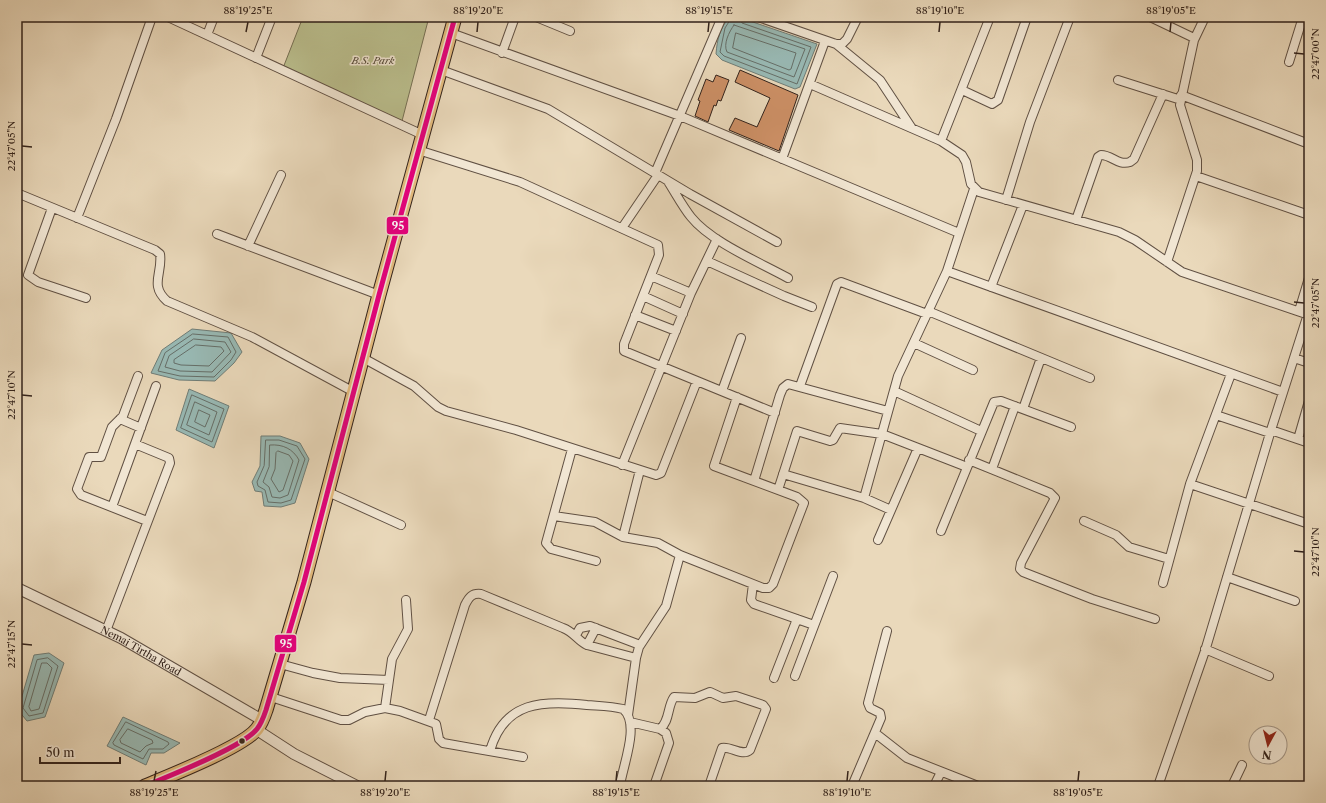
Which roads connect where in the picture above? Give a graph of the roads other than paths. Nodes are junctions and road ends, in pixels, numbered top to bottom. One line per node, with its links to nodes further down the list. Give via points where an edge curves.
1 (152, 17): 51 (street)
2 (168, 17): 19 (street)
3 (214, 17): 19 (street)
4 (272, 17): 24 (street)
5 (455, 17): 18 (main road)
6 (515, 17): 23 (street)
7 (536, 17): 17 (street)
8 (722, 17): 32 (street)
9 (758, 17): 21 (street)
10 (858, 17): 22 (street, via 847,39 842,44)
11 (990, 17): 29 (street)
12 (1027, 17): 29 (street, via 996,103 992,104)
13 (1070, 17): 47 (street, via 1030,122)
14 (1150, 17): 20 (street)
15 (1205, 17): 20 (street)
16 (1303, 17): 25 (street)
17 (570, 31)
18 (451, 33): 23 (street); 26 (main road)
19 (207, 35): 24 (street)
20 (1194, 38): 31 (street)
21 (825, 41): 22 (street); 28 (street)
22 (836, 44): 33 (street, via 880,80)
23 (502, 53): 32 (street)
24 (256, 58): 34 (street)
25 (1289, 62)
26 (441, 70): 34 (main road); 41 (street, via 548,109)
27 (1118, 80): 30 (street)
28 (810, 84): 33 (street); 39 (street)
29 (962, 90): 35 (street)
30 (1163, 94): 31 (street); 52 (street, via 1134,159 1120,163 1105,155 1098,157)
31 (1181, 97): 36 (street); 43 (street, via 1181,112 1197,160)
32 (680, 116): 39 (street); 41 (street)
33 (912, 127): 35 (street)
34 (423, 135): 37 (main road)
35 (941, 141): 45 (street, via 962,156)
36 (1309, 144)
37 (418, 150): 53 (street, via 520,182); 67 (main road)
38 (1309, 157): 40 (street)
39 (782, 159): 54 (street)
40 (1309, 160)
41 (657, 174): 44 (street); 53 (street)
42 (281, 175): 58 (street)
43 (1196, 176): 50 (street); 60 (street)
44 (668, 181): 56 (street, via 691,217); 57 (street)
45 (974, 189): 47 (street); 54 (street)
46 (17, 193): 49 (street)
47 (1006, 200): 48 (street)
48 (1023, 204): 52 (street); 65 (street)
49 (52, 208): 51 (street); 69 (street, via 28,275 38,282)
50 (1309, 215)
51 (77, 218): 93 (street, via 160,254 157,287 160,295 168,301 246,334)
52 (1076, 220): 60 (street, via 1127,236)
53 (622, 228): 62 (street, via 658,246 659,255)
54 (959, 233): 61 (street)
55 (217, 234): 58 (street)
56 (717, 239): 59 (street); 63 (street)
57 (777, 242)
58 (248, 246): 67 (street)
59 (707, 261): 66 (street); 70 (street)
60 (1167, 262): 71 (street, via 1189,275)
61 (946, 271): 65 (street); 72 (street)
62 (651, 276): 66 (street); 68 (street)
63 (788, 278)
64 (1309, 278): 71 (street)
65 (991, 287): 85 (street)
66 (691, 293): 73 (street)
67 (379, 295): 79 (main road)
68 (643, 296): 73 (street); 75 (street)
69 (86, 298)
70 (812, 307)
71 (1299, 311): 74 (street)
72 (927, 313): 78 (street); 80 (street); 90 (street, via 841,282 837,284)
73 (683, 314): 76 (street)
74 (1308, 314): 81 (street)
75 (635, 315): 76 (street); 83 (street, via 624,344 624,351)
76 (676, 331): 83 (street)
77 (741, 338): 91 (street)
78 (914, 343): 84 (street); 92 (street)
79 (363, 358): 93 (main road); 110 (street, via 414,386 446,411)
80 (1041, 358): 87 (street); 97 (street)
81 (1294, 358): 82 (street); 94 (street)
82 (1309, 363)
83 (662, 368): 88 (street); 113 (street)
84 (973, 370)
85 (1231, 374): 94 (street); 100 (street)
86 (138, 376): 101 (street)
87 (1090, 378)
88 (697, 381): 91 (street); 115 (street, via 661,473 656,475)
89 (156, 386): 103 (street)
90 (800, 386): 98 (street); 99 (street, via 788,384 783,388)
91 (722, 391): 95 (street)
92 (894, 391): 98 (street); 104 (street)
93 (354, 392): 120 (main road)
94 (1283, 392): 105 (street)
95 (737, 397): 99 (street); 117 (street, via 714,466)
96 (1309, 401): 107 (street)
97 (1019, 408): 102 (street); 104 (street, via 1001,401 994,402); 114 (street)
98 (888, 411): 106 (street)
99 (775, 413): 117 (street)
100 (1216, 415): 105 (street); 118 (street)
101 (120, 420): 103 (street); 123 (street, via 112,427 101,457 89,457 77,489 81,495)
102 (1071, 427)
103 (140, 428): 109 (street)
104 (981, 431): 112 (street)
105 (1270, 432): 107 (street); 122 (street)
106 (882, 434): 111 (street); 116 (street, via 840,428 830,441 797,432); 121 (street)
107 (1298, 439): 108 (street)
108 (1309, 443)
109 (135, 444): 123 (street); 126 (street, via 164,455 170,462)
110 (572, 448): 113 (street); 125 (street)
111 (918, 448): 112 (street); 124 (street)
112 (968, 464): 114 (street); 130 (street)
113 (622, 465): 115 (street)
114 (992, 469): 144 (street, via 1050,493 1055,498 1021,564 1020,569 1023,572 1092,599)
115 (640, 470): 131 (street)
116 (783, 474): 119 (street); 121 (street)
117 (754, 481): 119 (street)
118 (1190, 484): 122 (street); 134 (street)
119 (778, 490): 139 (street, via 801,500 804,506 773,584 769,588 763,588)
120 (328, 492): 129 (street); 154 (main road)
121 (864, 498): 124 (street)
122 (1249, 503): 128 (street); 137 (street)
123 (112, 507): 126 (street)
124 (891, 510): 132 (street)
125 (554, 516): 131 (street, via 595,522); 135 (street, via 546,539 547,547)
126 (147, 521): 147 (street)
127 (1084, 521): 134 (street, via 1116,535 1129,547)
128 (1309, 524)
129 (401, 525)
130 (941, 531)
131 (623, 537): 133 (street, via 653,541)
132 (878, 540)
133 (680, 555): 139 (street); 151 (street, via 666,606)
134 (1169, 559): 138 (street)
135 (596, 561)
136 (833, 576): 145 (street)
137 (1227, 577): 142 (street); 152 (street)
138 (1163, 583)
139 (753, 584): 143 (street, via 752,602)
140 (17, 588): 147 (street, Nemai Tirtha Road)
141 (406, 600): 158 (street, via 408,629 395,652)
142 (1295, 601)
143 (797, 619): 145 (street); 157 (street)
144 (1155, 619)
145 (814, 625): 155 (street)
146 (596, 628): 149 (street, via 585,626 580,628); 150 (street); 151 (street)
147 (106, 631): 163 (street, Nemai Tirtha Road)
148 (887, 632): 165 (street, via 868,703 870,708 882,715)
149 (576, 635): 150 (street); 162 (street, via 474,593 465,605)
150 (587, 645): 153 (street)
151 (640, 646): 153 (street)
152 (1205, 649): 156 (street); 178 (street)
153 (636, 658): 161 (street)
154 (280, 664): 158 (street, via 340,678); 159 (main road)
155 (795, 676)
156 (1269, 676)
157 (774, 678)
158 (389, 680): 160 (street)
159 (271, 697): 160 (street, via 341,720 349,720 365,712); 163 (main road)
160 (385, 708): 162 (street)
161 (629, 719): 164 (street); 166 (street, via 619,708 561,702 528,706 498,729); 172 (street, via 631,737)
162 (429, 720): 166 (street, via 436,724 439,740 443,743)
163 (260, 725): 170 (main road, via 243,740); 171 (street, Nemai Tirtha Road, via 294,754)
164 (660, 729): 173 (street, via 666,733 669,743); 174 (street, via 665,725 674,697 695,698 710,692 723,698 736,696 762,705 766,709 750,750 744,753 722,748)
165 (875, 733): 169 (street, via 908,758); 175 (street)
166 (490, 751): 167 (street)
167 (524, 757)
168 (1242, 765): 179 (street)
169 (942, 772): 176 (street); 177 (street)
170 (145, 786)
171 (357, 786)
172 (620, 786)
173 (654, 786)
174 (709, 786)
175 (852, 786)
176 (934, 786)
177 (978, 786)
178 (1158, 786)
179 (1232, 786)

